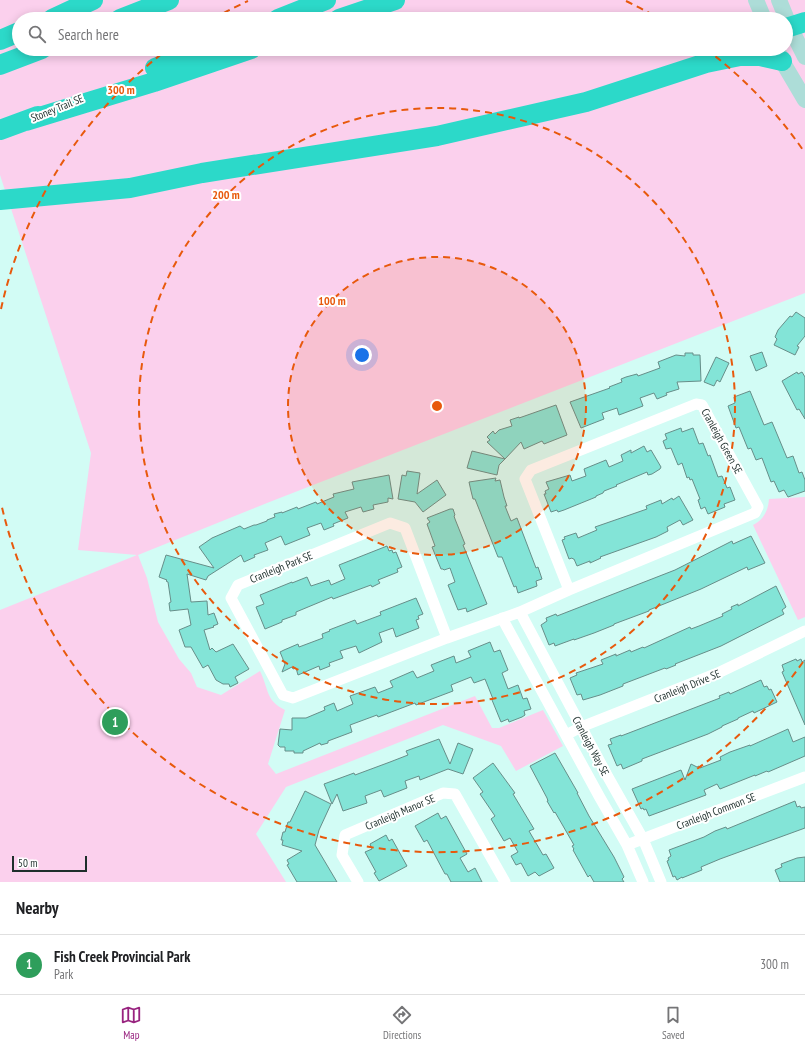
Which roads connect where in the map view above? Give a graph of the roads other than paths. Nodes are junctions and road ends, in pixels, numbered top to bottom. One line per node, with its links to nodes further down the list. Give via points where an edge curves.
1 (93, 0): 7 (highway)
2 (170, 0): 8 (highway)
3 (326, 0): 9 (highway)
4 (395, 0): 10 (highway)
5 (756, 0): 11 (street)
6 (778, 0): 12 (street)
7 (67, 12)
8 (138, 12)
9 (296, 12)
10 (360, 12)
11 (761, 12)
12 (785, 12)
13 (794, 26): 24 (street)
14 (12, 35): 15 (highway)
15 (0, 40)
16 (24, 56): 26 (highway)
17 (186, 56): 28 (highway, Stoney Trail SE)
18 (230, 56): 28 (highway)
19 (722, 56): 25 (highway)
20 (740, 56): 25 (highway)
21 (740, 56): 22 (highway)
22 (760, 56)
23 (780, 56): 27 (street)
24 (805, 57)
25 (706, 63): 30 (highway, via 586,102 437,136 202,173 130,188)
26 (0, 65)
27 (805, 100)
28 (26, 121): 29 (highway, Stoney Trail SE)
29 (0, 130)
30 (0, 200)
31 (569, 590): 31 (street, Cranleigh Green SE, via 755,513 758,507 702,405 696,404 532,470 524,479); 32 (street, Cranleigh Green SE)
32 (520, 612): 33 (street, Cranleigh Park SE); 36 (street, Cranleigh Way SE)
33 (502, 618): 35 (street, Cranleigh Park SE); 37 (street, Cranleigh Way SE)
34 (805, 631): 36 (street, Cranleigh Drive SE, via 720,672)
35 (447, 638): 35 (street, Cranleigh Park SE, via 294,698 283,694 231,598 238,585 390,523 405,528)
36 (581, 727): 37 (street, Cranleigh Drive SE); 39 (street, Cranleigh Way SE)
37 (566, 734): 40 (street, Cranleigh Way SE)
38 (805, 777): 39 (street, Cranleigh Common SE)
39 (643, 839): 40 (street, Cranleigh Common SE); 44 (street, Cranleigh Way SE)
40 (627, 846): 43 (street, Cranleigh Way SE)
41 (358, 882): 42 (street, Cranleigh Manor SE, via 342,855 345,835 443,793 455,794)
42 (505, 882)
43 (643, 882)
44 (661, 882)

